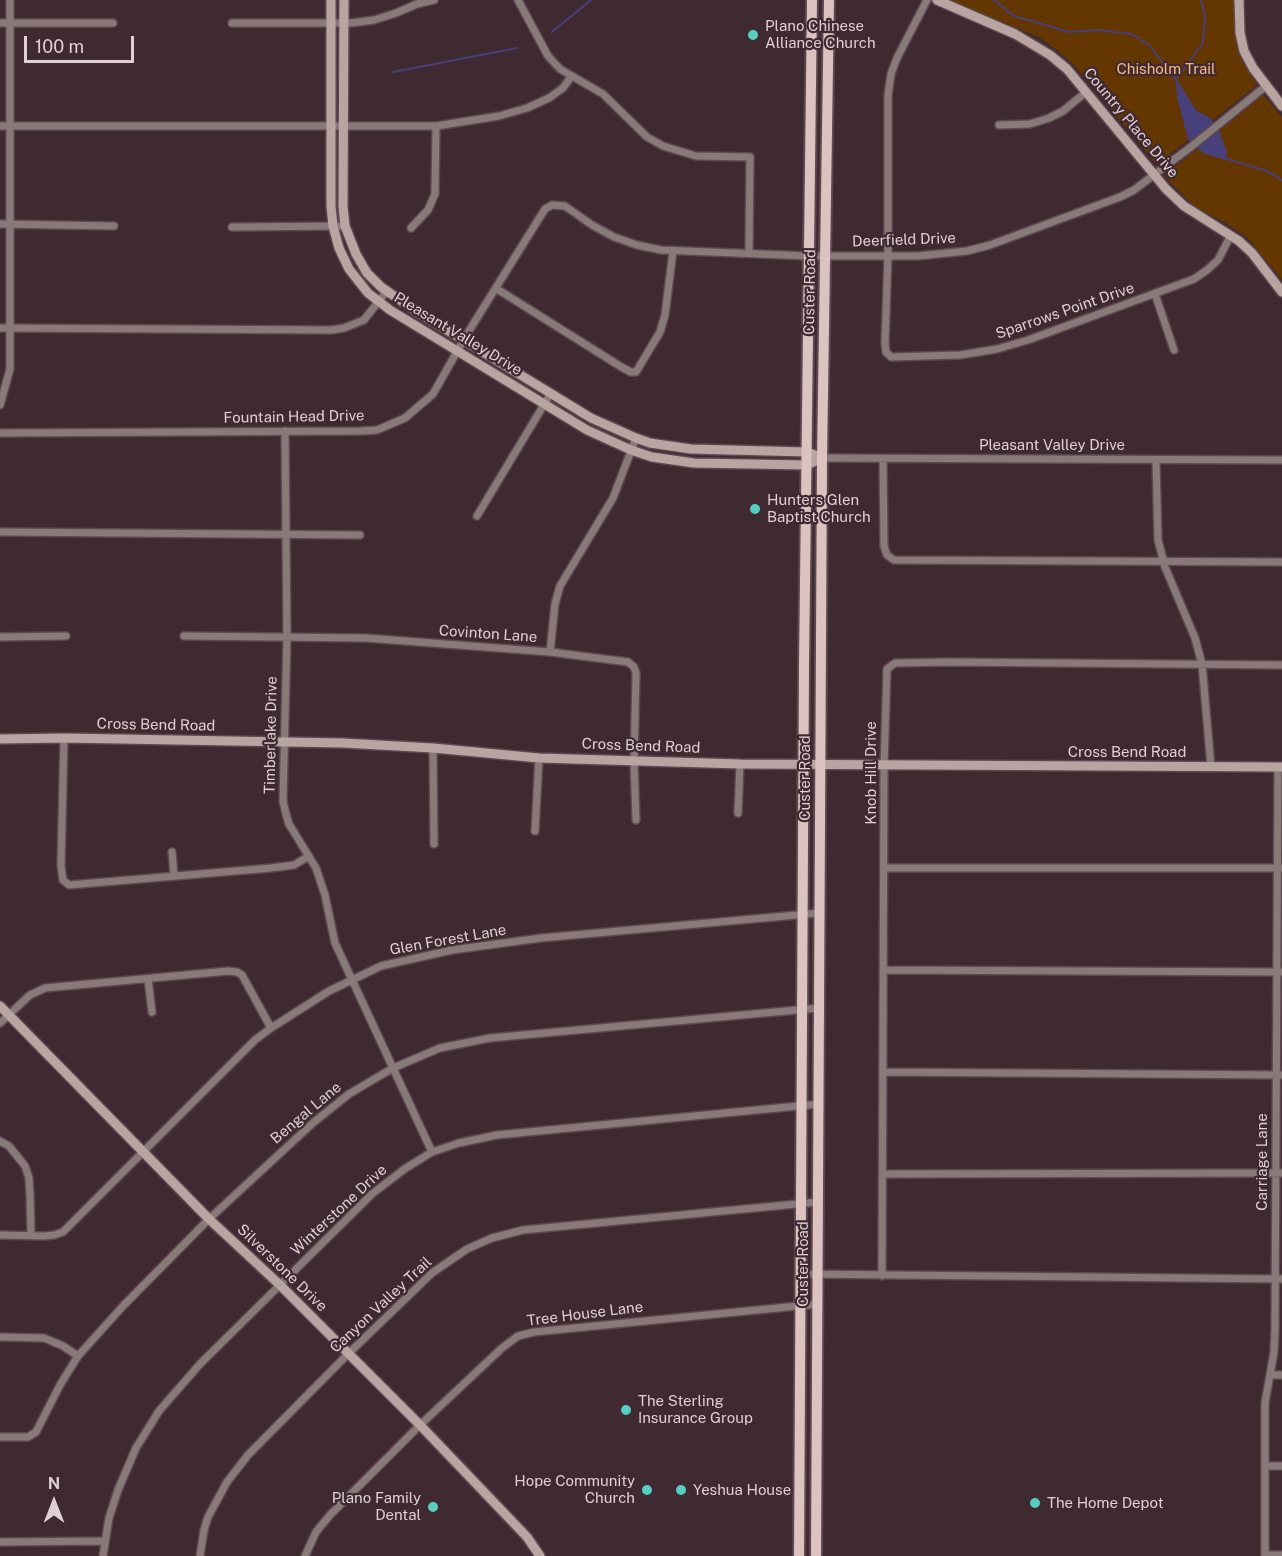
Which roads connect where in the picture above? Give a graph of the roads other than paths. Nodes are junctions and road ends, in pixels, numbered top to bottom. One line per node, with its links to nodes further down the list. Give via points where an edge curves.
1 (10, 0): 12 (street)
2 (331, 0): 15 (street, Pleasant Valley Drive)
3 (344, 0): 16 (street, Pleasant Valley Drive)
4 (434, 0): 16 (street, via 374,20)
5 (518, 0): 17 (street, via 548,56)
6 (812, 0): 39 (main road, Custer Road)
7 (828, 0): 40 (main road, Custer Road)
8 (927, 0): 41 (street, Sparrows Point Drive, via 891,74)
9 (937, 0): 19 (street, Country Place Drive, via 1034,44 1067,69)
10 (1239, 0): 18 (street, via 1244,51)
11 (0, 23): 12 (street)
12 (10, 23): 13 (street); 25 (street)
13 (113, 23)
14 (232, 23): 15 (street)
15 (331, 23): 16 (street); 21 (street, Pleasant Valley Drive)
16 (344, 23): 22 (street, Pleasant Valley Drive)
17 (571, 77): 26 (street, via 549,98 527,108); 38 (street, via 603,94 639,130 663,146 696,156 750,157)
18 (1266, 86): 20 (street); 27 (street, Deerfield Drive)
19 (1086, 92): 23 (street, via 1049,117 1030,124); 27 (street, Country Place Drive)
20 (1282, 106)
21 (331, 125): 22 (street); 25 (street); 32 (street, Pleasant Valley Drive)
22 (344, 125): 26 (street); 33 (street, Pleasant Valley Drive)
23 (999, 125)
24 (0, 126): 25 (street)
25 (9, 126): 30 (street)
26 (436, 126): 35 (street, via 435,194 428,210)
27 (1155, 176): 36 (street, Country Place Drive, via 1184,206); 41 (street, Deerfield Drive, via 1120,197 990,245 942,255)
28 (546, 209): 37 (street, Deerfield Drive, via 552,205 565,206 614,237); 42 (street, Fountain Head Drive)
29 (0, 224): 30 (street)
30 (10, 224): 31 (street); 48 (street)
31 (114, 226)
32 (333, 226): 33 (street); 34 (street); 46 (street, Pleasant Valley Drive, via 349,269)
33 (345, 226): 43 (street, Pleasant Valley Drive, via 362,264)
34 (232, 227)
35 (411, 228)
36 (1231, 235): 44 (street, Country Place Drive, via 1252,253); 45 (street, Sparrows Point Drive, via 1218,260 1207,270)
37 (673, 251): 38 (street, Deerfield Drive); 42 (street, via 660,332 636,372)
38 (749, 254): 39 (street, Deerfield Drive)
39 (809, 255): 40 (street, Deerfield Drive); 60 (main road, Custer Road)
40 (826, 255): 41 (street, Deerfield Drive); 61 (main road, Custer Road)
41 (888, 255): 45 (street, Sparrows Point Drive, via 885,343 891,357 960,355 997,349)
42 (497, 288): 49 (street, Fountain Head Drive)
43 (386, 292): 46 (street); 49 (street, Pleasant Valley Drive)
44 (1282, 292)
45 (1155, 294): 50 (street)
46 (379, 302): 48 (street, via 364,320 332,330); 51 (street, Pleasant Valley Drive)
47 (0, 328): 48 (street)
48 (10, 328): 54 (street, via 10,369)
49 (464, 340): 51 (street, Fountain Head Drive); 52 (street, Pleasant Valley Drive)
50 (1174, 350)
51 (458, 351): 53 (street, Pleasant Valley Drive); 55 (street, Fountain Head Drive, via 433,394 391,425 361,432)
52 (551, 393): 53 (street); 57 (street, Pleasant Valley Drive, via 591,418)
53 (544, 404): 58 (street, Pleasant Valley Drive); 67 (street)
54 (0, 405)
55 (285, 432): 56 (street, Fountain Head Drive); 70 (street, Timberlake Drive)
56 (0, 433)
57 (636, 438): 58 (street); 59 (street, Pleasant Valley Drive)
58 (631, 450): 65 (street, Pleasant Valley Drive); 77 (street, via 613,498 560,586)
59 (705, 450): 60 (street, Pleasant Valley Drive); 65 (street)
60 (807, 452): 61 (street, Pleasant Valley Drive); 66 (main road, Custer Road)
61 (822, 458): 62 (street, Pleasant Valley Drive); 66 (street, Pleasant Valley Drive); 88 (main road, Custer Road)
62 (884, 459): 63 (street, Pleasant Valley Drive); 71 (street, via 884,546 894,560)
63 (1156, 460): 64 (street, Pleasant Valley Drive); 71 (street, via 1158,540)
64 (1282, 460)
65 (705, 464): 66 (street, Pleasant Valley Drive)
66 (807, 465): 87 (main road, Custer Road)
67 (477, 516)
68 (0, 532): 70 (street)
69 (360, 535): 70 (street)
70 (285, 536): 76 (street, Timberlake Drive)
71 (1163, 561): 72 (street); 78 (street)
72 (1282, 562)
73 (66, 636): 75 (street)
74 (184, 636): 76 (street, Covinton Lane)
75 (0, 637)
76 (287, 637): 77 (street, Covinton Lane, via 366,638); 82 (street, Timberlake Drive)
77 (550, 652): 85 (street, Covinton Lane, via 627,662 634,668)
78 (1202, 664): 79 (street, Knob Hill Drive); 89 (street, Knob Hill Drive, via 895,663 885,672); 90 (street)
79 (1282, 665)
80 (64, 738): 81 (street, Cross Bend Road); 82 (street, Cross Bend Road); 100 (street, via 63,880 78,885)
81 (0, 739)
82 (285, 743): 83 (street, Cross Bend Road); 97 (street, Timberlake Drive, via 283,801)
83 (433, 748): 84 (street, Cross Bend Road); 95 (street)
84 (538, 758): 85 (street, Cross Bend Road); 94 (street)
85 (634, 762): 86 (street, Cross Bend Road); 93 (street, Covinton Lane)
86 (740, 764): 87 (street, Cross Bend Road); 92 (street)
87 (804, 764): 88 (street, Cross Bend Road); 101 (main road, Custer Road)
88 (820, 764): 89 (street, Cross Bend Road); 102 (main road, Custer Road)
89 (884, 766): 90 (street, Cross Bend Road); 98 (street, Knob Hill Drive)
90 (1211, 767): 91 (street, Cross Bend Road)
91 (1280, 767): 99 (street, Carriage Lane)
92 (738, 813)
93 (636, 820)
94 (535, 831)
95 (434, 844)
96 (172, 852): 100 (street)
97 (309, 856): 100 (street, via 294,865); 106 (street, Timberlake Drive, via 321,880 335,943)
98 (884, 868): 99 (street); 103 (street, Knob Hill Drive)
99 (1280, 868): 104 (street, Carriage Lane)
100 (174, 876)
101 (803, 913): 102 (street, Glen Forest Lane); 106 (street, Glen Forest Lane, via 452,950 399,961); 109 (main road, Custer Road)
102 (819, 913): 108 (main road, Custer Road)
103 (884, 970): 104 (street); 115 (street, Knob Hill Drive)
104 (1279, 972): 116 (street, Carriage Lane)
105 (148, 979): 110 (street); 111 (street, via 45,988 30,995); 113 (street, via 237,972 246,979)
106 (351, 979): 113 (street, Glen Forest Lane); 114 (street, Timberlake Drive)
107 (0, 1006): 111 (street, Silverstone Drive)
108 (819, 1008): 109 (street, Bengal Lane); 117 (main road, Custer Road)
109 (803, 1009): 114 (street, Bengal Lane, via 490,1038 440,1048); 118 (main road, Custer Road)
110 (152, 1012)
111 (9, 1014): 112 (street); 120 (street, Silverstone Drive)
112 (0, 1023)
113 (271, 1028): 120 (street, Glen Forest Lane)
114 (393, 1068): 121 (street, Timberlake Drive); 126 (street, Bengal Lane, via 332,1106)
115 (884, 1072): 116 (street); 123 (street, Knob Hill Drive)
116 (1279, 1075): 122 (street, Carriage Lane)
117 (819, 1104): 118 (street, Winterstone Drive); 125 (main road, Custer Road)
118 (802, 1105): 121 (street, Winterstone Drive, via 497,1135); 124 (main road, Custer Road)
119 (0, 1141): 128 (street, via 20,1158 27,1172)
120 (143, 1150): 126 (street, Silverstone Drive); 128 (street, Glen Forest Lane, via 63,1232)
121 (432, 1152): 133 (street, Winterstone Drive, via 373,1193)
122 (1279, 1173): 123 (street); 132 (street, Carriage Lane)
123 (883, 1174): 131 (street, Knob Hill Drive)
124 (802, 1202): 125 (street, Canyon Valley Trail); 130 (main road, Custer Road); 137 (street, Canyon Valley Trail, via 523,1230 492,1238 445,1263)
125 (818, 1202): 129 (main road, Custer Road)
126 (209, 1219): 133 (street, Silverstone Drive); 138 (street, Bengal Lane)
127 (0, 1235): 128 (street, Glen Forest Lane)
128 (31, 1235)
129 (819, 1273): 130 (street); 131 (street); 134 (main road, Custer Road)
130 (801, 1274): 135 (main road, Custer Road)
131 (882, 1276): 132 (street)
132 (1279, 1279): 139 (street, Carriage Lane)
133 (280, 1285): 137 (street, Silverstone Drive); 146 (street, Winterstone Drive, via 159,1411 126,1470)
134 (818, 1304): 135 (street, Tree House Lane); 154 (main road, Custer Road)
135 (801, 1305): 141 (street, Tree House Lane, via 525,1334 511,1340); 153 (main road, Custer Road)
136 (0, 1337): 138 (street, via 44,1338)
137 (348, 1354): 141 (street, Silverstone Drive); 150 (street, Canyon Valley Trail, via 248,1455 227,1482 208,1517)
138 (78, 1356): 142 (street, Bengal Lane, via 36,1432 28,1437)
139 (1270, 1375): 140 (street); 143 (street, Carriage Lane, via 1265,1404)
140 (1282, 1375)
141 (420, 1425): 151 (street, Tree House Lane, via 330,1515 316,1532); 152 (street, Silverstone Drive, via 527,1537)
142 (0, 1437)
143 (1265, 1466): 144 (street); 147 (street, Carriage Lane)
144 (1282, 1466)
145 (0, 1542): 146 (street)
146 (104, 1542): 149 (street, Winterstone Drive)
147 (1265, 1555): 148 (street)
148 (1282, 1555)
149 (103, 1556)
150 (200, 1556)
151 (305, 1556)
152 (540, 1556)
153 (798, 1556)
154 (816, 1556)

